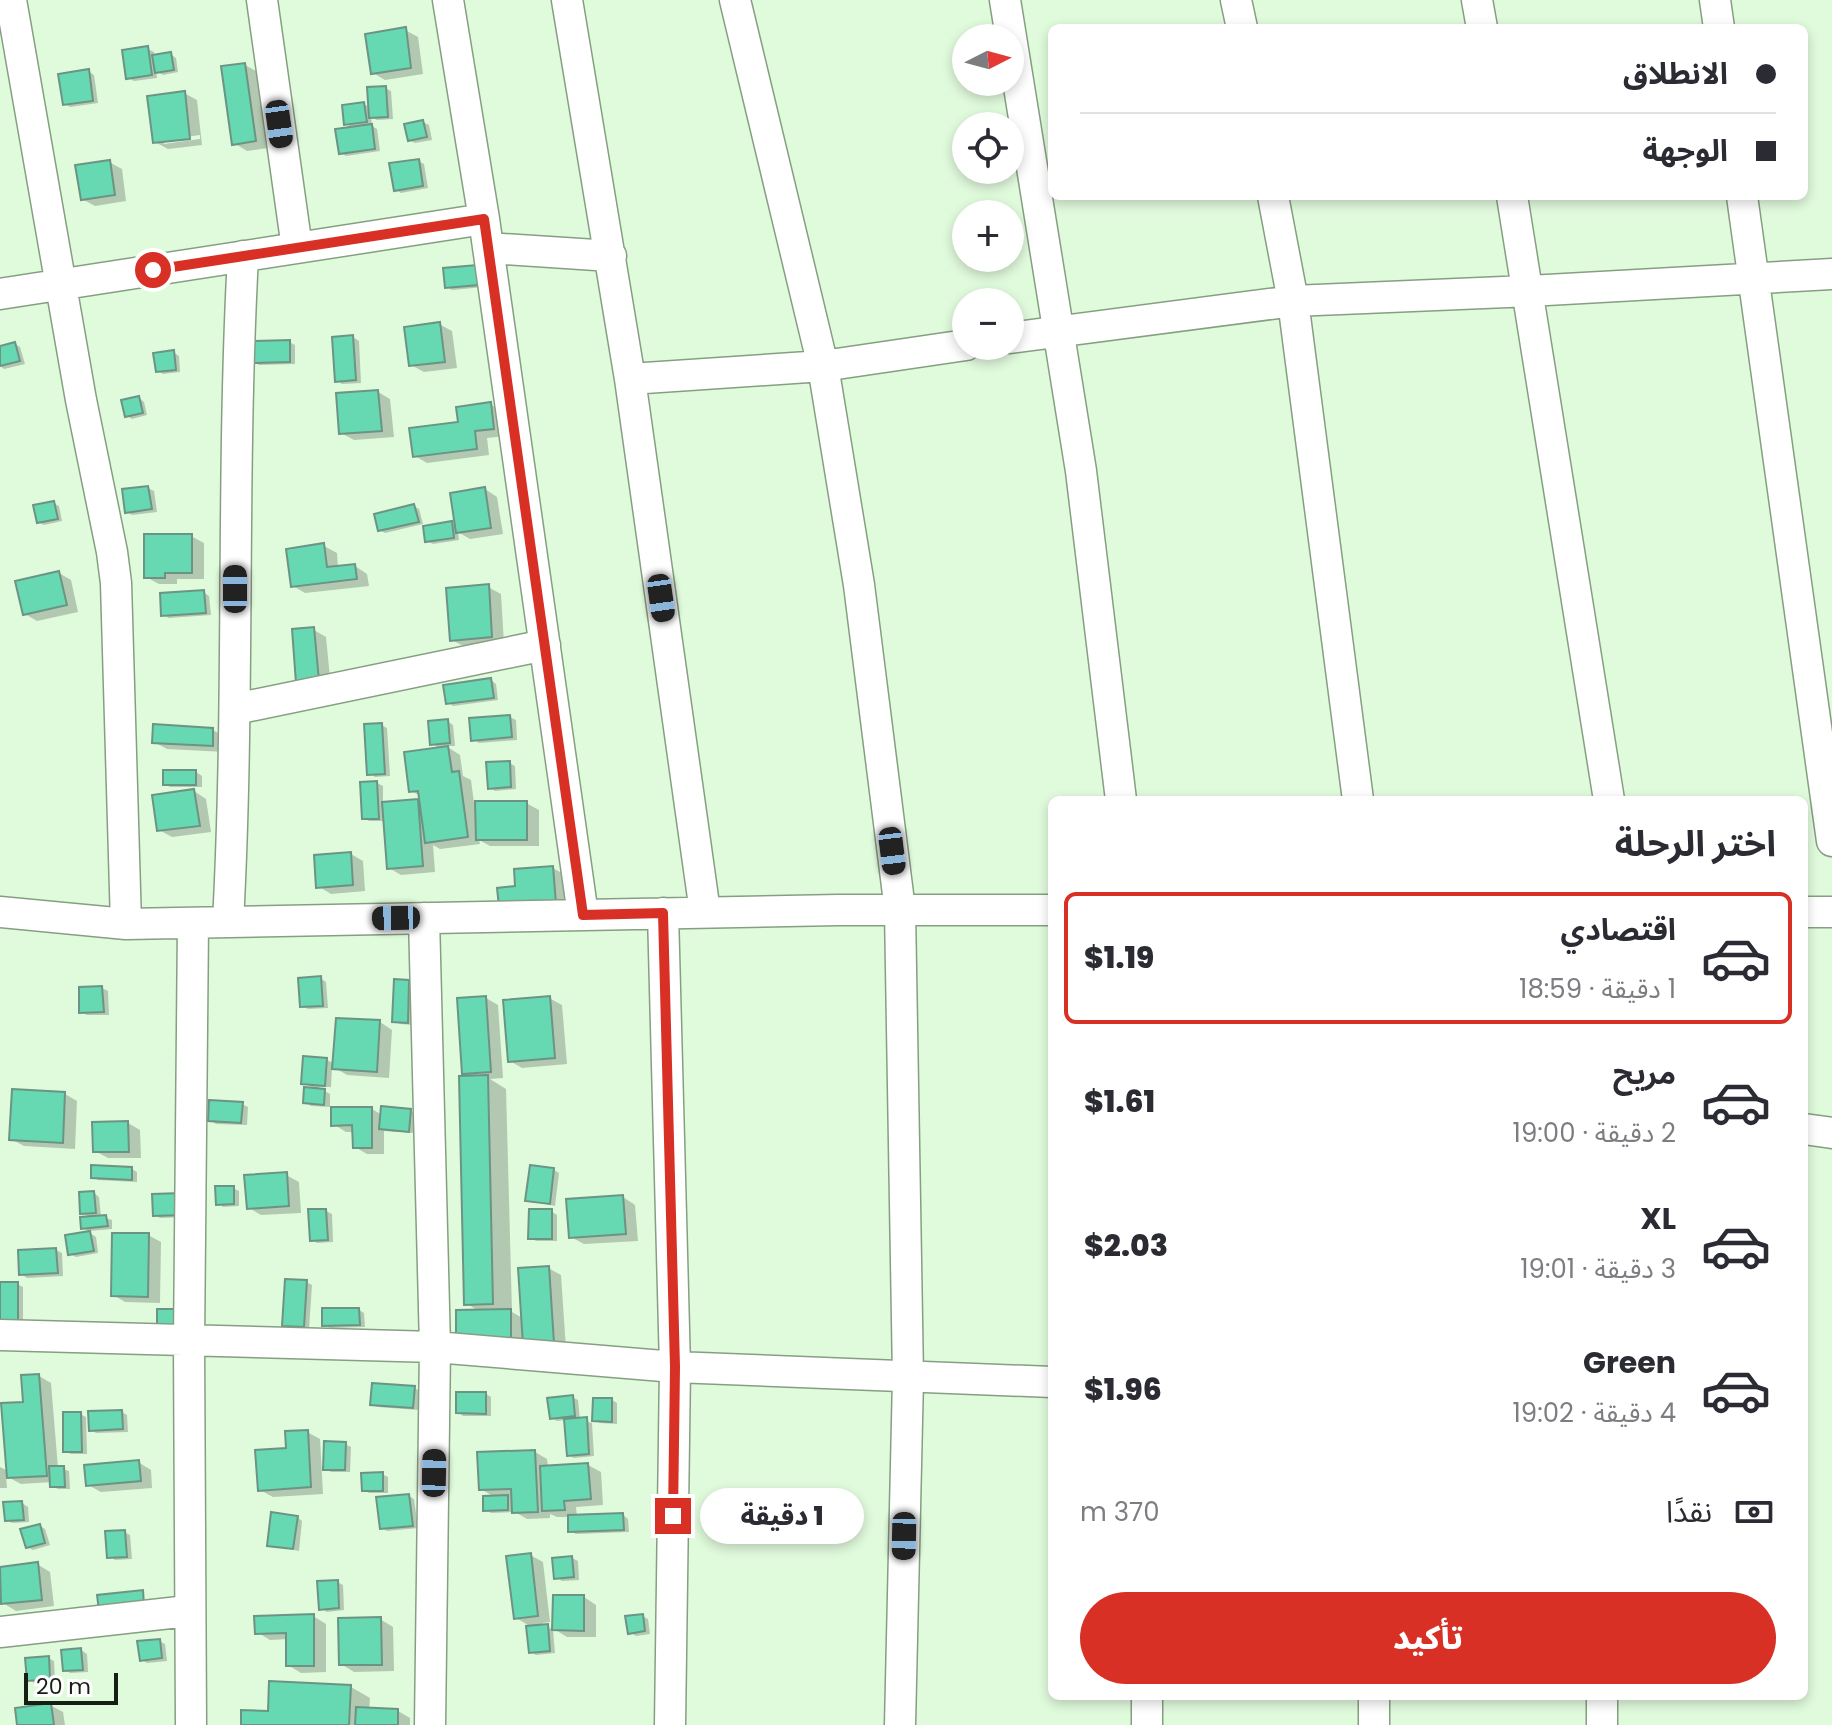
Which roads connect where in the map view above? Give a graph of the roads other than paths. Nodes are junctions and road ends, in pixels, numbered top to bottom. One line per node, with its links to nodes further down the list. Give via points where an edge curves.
1 (11, 0): 22 (street)
2 (262, 0): 17 (street)
3 (448, 0): 16 (street)
4 (567, 0): 19 (street)
5 (735, 0): 29 (street)
6 (1005, 0): 26 (street)
7 (1236, 0): 10 (street)
8 (1477, 0): 11 (street)
9 (1715, 0): 12 (street)
10 (1241, 24)
11 (1481, 24)
12 (1718, 24)
13 (1274, 200): 25 (street)
14 (1513, 200): 23 (street)
15 (1743, 200): 21 (street)
16 (486, 234): 17 (street); 19 (street); 31 (street)
17 (297, 248): 18 (street)
18 (243, 256): 22 (street); 32 (street, via 235,469)
19 (611, 256): 30 (street)
20 (1832, 274): 21 (street)
21 (1754, 278): 23 (street); 36 (street)
22 (62, 284): 24 (street); 48 (street, via 116,583)
23 (1529, 291): 25 (street); 35 (street)
24 (0, 294)
25 (1293, 301): 26 (street); 34 (street)
26 (1057, 331): 27 (street); 33 (street, via 1081,471)
27 (1024, 336)
28 (952, 347): 29 (street)
29 (823, 366): 30 (street); 37 (street, via 859,585)
30 (630, 379): 40 (street)
31 (545, 645): 32 (street); 44 (street)
32 (235, 709): 46 (street)
33 (1121, 796)
34 (1357, 796)
35 (1608, 796)
36 (1832, 841)
37 (900, 910): 38 (street); 40 (street); 55 (street)
38 (1048, 910)
39 (0, 912): 48 (street)
40 (705, 912): 43 (street)
41 (1808, 912): 42 (street)
42 (1832, 912)
43 (663, 913): 44 (street); 54 (street)
44 (583, 915): 45 (street)
45 (424, 918): 46 (street); 53 (street)
46 (228, 922): 47 (street)
47 (193, 923): 48 (street); 52 (street)
48 (126, 924)
49 (1808, 1130): 50 (street)
50 (1832, 1133)
51 (0, 1335): 52 (street)
52 (189, 1343): 53 (street); 57 (street)
53 (435, 1347): 54 (street); 63 (street)
54 (675, 1367): 55 (street); 64 (street)
55 (908, 1378): 56 (street); 65 (street)
56 (1048, 1382)
57 (188, 1611): 58 (street); 62 (street)
58 (0, 1632)
59 (1147, 1700): 66 (street)
60 (1374, 1700): 67 (street)
61 (1602, 1700): 68 (street)
62 (191, 1725)
63 (430, 1725)
64 (670, 1725)
65 (900, 1725)
66 (1147, 1725)
67 (1374, 1725)
68 (1602, 1725)

